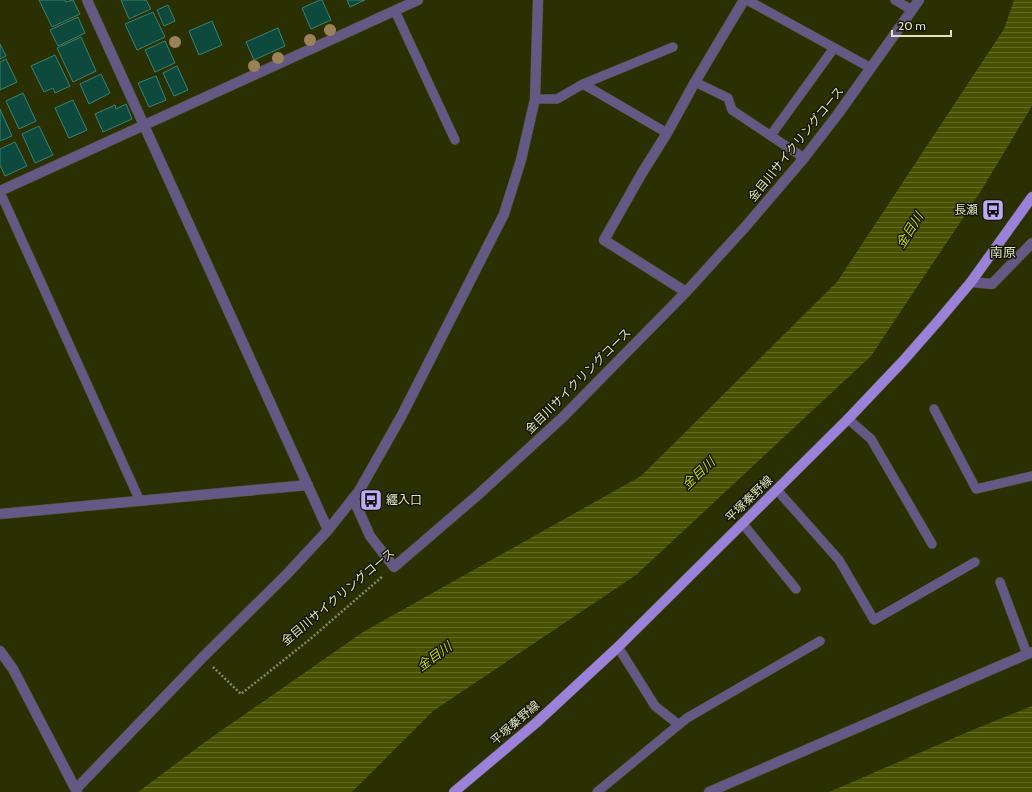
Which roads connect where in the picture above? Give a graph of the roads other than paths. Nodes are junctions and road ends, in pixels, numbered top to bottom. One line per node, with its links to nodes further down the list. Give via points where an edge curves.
1 (87, 0): 16 (street)
2 (418, 0): 8 (street)
3 (538, 0): 15 (street)
4 (744, 0): 13 (street)
5 (747, 0): 11 (lane)
6 (895, 0): 9 (lane)
7 (919, 0): 9 (street, 金目川サイクリングコース)
8 (395, 10): 16 (street); 19 (lane)
9 (912, 10): 12 (street, 金目川サイクリングコース)
10 (673, 47): 14 (lane)
11 (834, 48): 12 (lane); 18 (lane)
12 (871, 68): 20 (street, 金目川サイクリングコース)
13 (695, 82): 17 (street); 18 (lane, via 728,98 732,110)
14 (583, 84): 15 (lane, via 557,99); 17 (lane)
15 (535, 99): 31 (street, via 521,160 504,214 402,415)
16 (144, 125): 21 (street); 29 (street)
17 (666, 133): 25 (street, via 604,240)
18 (772, 135): 20 (lane)
19 (455, 140)
20 (804, 158): 25 (street, 金目川サイクリングコース)
21 (0, 192): 32 (lane)
22 (1032, 197): 24 (main road, 平塚秦野線)
23 (1032, 243): 24 (street, via 992,284)
24 (970, 282): 27 (main road, 平塚秦野線, via 908,355)
25 (686, 292): 31 (street, 金目川サイクリングコース, via 563,417 394,567 370,536)
26 (934, 408): 28 (lane, via 976,489)
27 (848, 419): 30 (main road, 平塚秦野線); 36 (lane, via 871,439)
28 (1032, 476)
29 (308, 485): 32 (street); 35 (street)
30 (777, 490): 34 (main road, 平塚秦野線); 37 (lane, via 839,560 874,620)
31 (353, 498): 35 (street)
32 (140, 501): 33 (street)
33 (0, 514)
34 (742, 524): 39 (lane); 41 (main road, 平塚秦野線)
35 (328, 530): 45 (street)
36 (932, 544)
37 (975, 562)
38 (1000, 582): 43 (lane)
39 (796, 588)
40 (820, 641): 44 (lane)
41 (618, 648): 44 (lane, via 655,706); 46 (main road, 平塚秦野線, via 536,723)
42 (0, 651): 45 (street, via 13,669)
43 (1030, 653): 48 (street)
44 (679, 725): 47 (lane)
45 (75, 791)
46 (454, 792)
47 (597, 792)
48 (709, 792)

